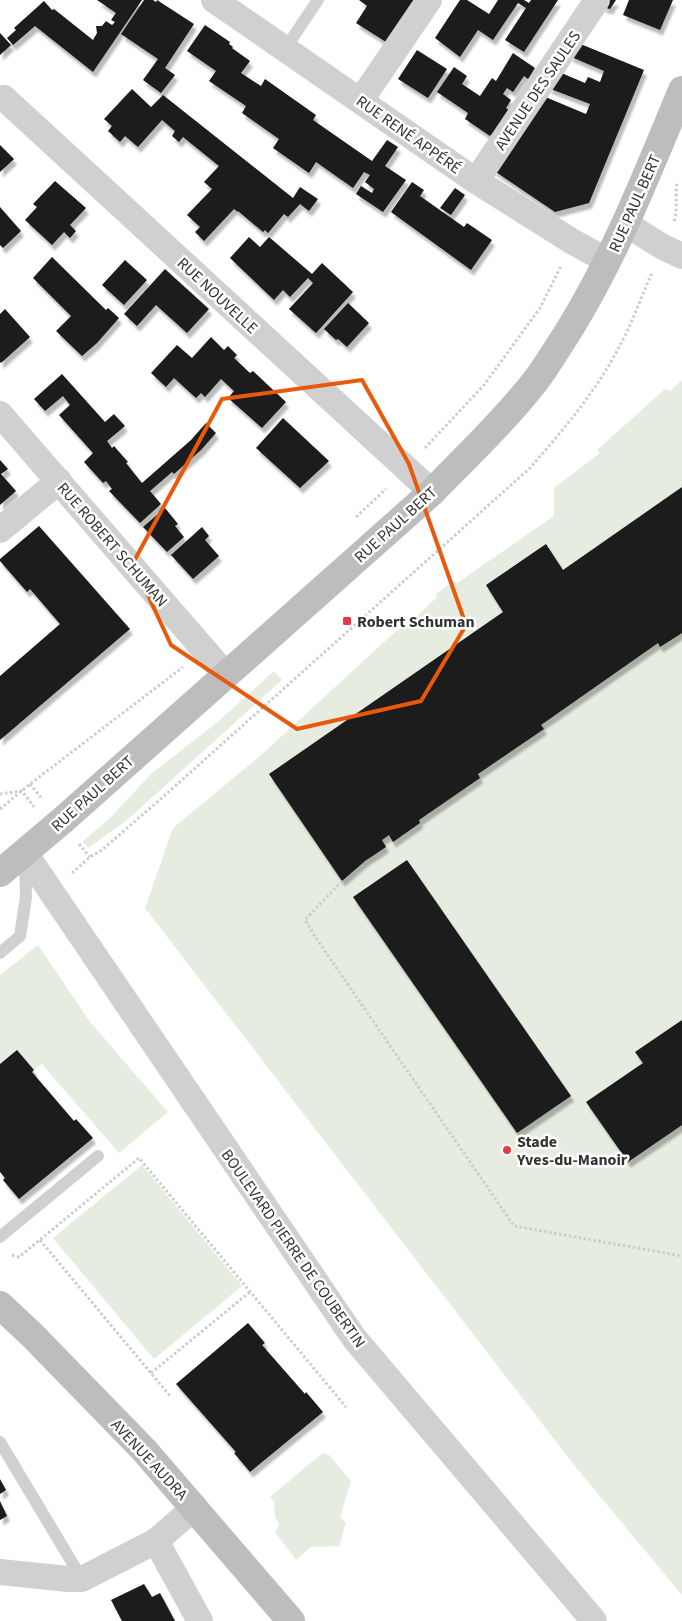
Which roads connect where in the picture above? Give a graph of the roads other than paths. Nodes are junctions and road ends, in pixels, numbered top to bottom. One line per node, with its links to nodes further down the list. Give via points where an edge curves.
1 (214, 0): 5 (street, RUE RENÉ APPÉRÉ)
2 (318, 0): 5 (lane)
3 (429, 0): 8 (street)
4 (597, 0): 9 (street, AVENUE DES SAULES)
5 (286, 49): 8 (street, RUE RENÉ APPÉRÉ)
6 (682, 90): 10 (street, RUE PAUL BERT)
7 (4, 98): 15 (street, RUE NOUVELLE)
8 (361, 100): 9 (street, RUE RENÉ APPÉRÉ)
9 (476, 180): 12 (street, RUE RENÉ APPÉRÉ)
10 (626, 224): 11 (street); 12 (street, RUE PAUL BERT)
11 (682, 256)
12 (608, 261): 15 (street, RUE PAUL BERT, via 578,318 534,383)
13 (0, 414): 14 (street, RUE ROBERT SCHUMAN)
14 (59, 481): 16 (street); 17 (street, RUE ROBERT SCHUMAN)
15 (432, 492): 17 (street, RUE PAUL BERT)
16 (0, 530)
17 (226, 674): 18 (street, RUE PAUL BERT)
18 (24, 853): 19 (street, RUE PAUL BERT); 20 (lane, via 26,897 20,936); 31 (street, BOULEVARD PIERRE DE COUBERTIN, via 354,1338)
19 (0, 873)
20 (0, 953)
21 (98, 1156): 22 (lane)
22 (0, 1237)
23 (0, 1305): 25 (street, AVENUE AUDRA, via 113,1417)
24 (0, 1442): 28 (lane)
25 (195, 1507): 26 (street); 30 (street, AVENUE AUDRA)
26 (156, 1541): 28 (street); 29 (street)
27 (0, 1572): 28 (street)
28 (82, 1579)
29 (200, 1621)
30 (291, 1621)
31 (594, 1621)

